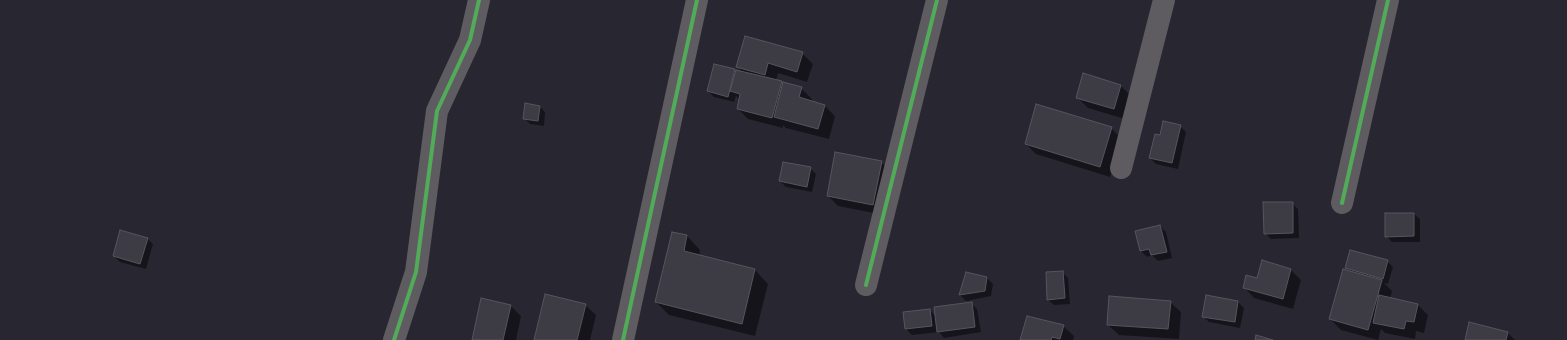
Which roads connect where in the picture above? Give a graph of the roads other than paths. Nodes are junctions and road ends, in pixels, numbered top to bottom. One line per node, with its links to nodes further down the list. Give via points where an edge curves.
1 (478, 0): 9 (street, via 470,40 437,111 416,272)
2 (697, 0): 10 (street)
3 (937, 0): 8 (street)
4 (1164, 0): 6 (street)
5 (1388, 0): 7 (street)
6 (1120, 168)
7 (1342, 203)
8 (866, 285)
9 (394, 340)
10 (623, 340)

